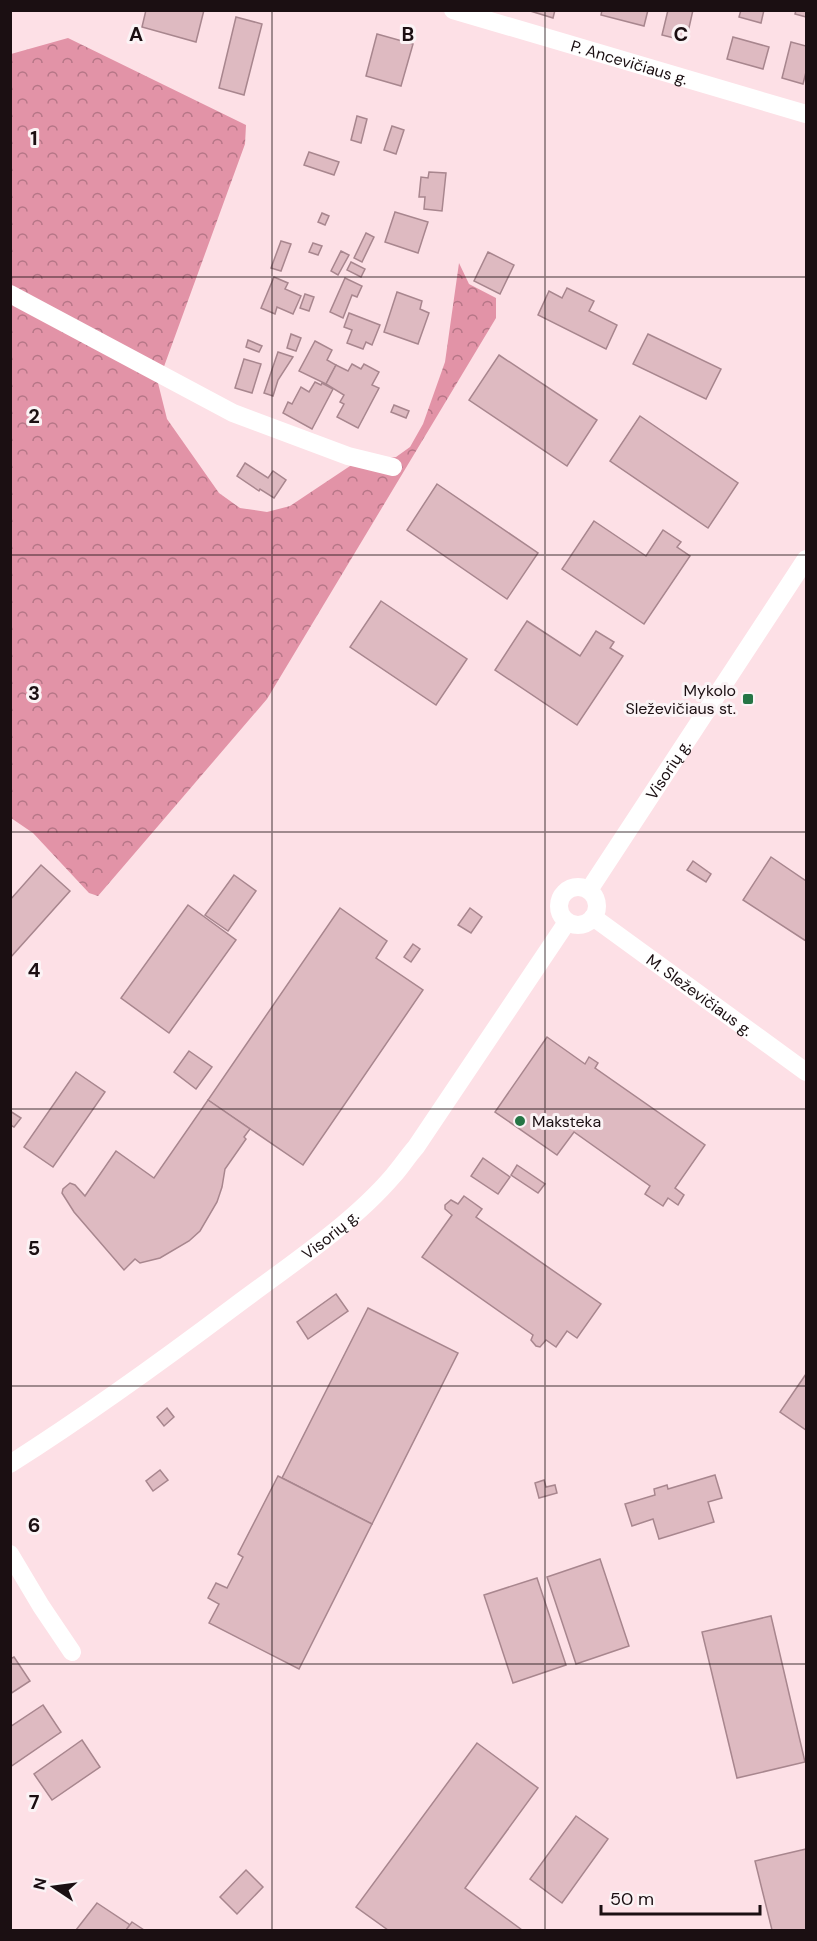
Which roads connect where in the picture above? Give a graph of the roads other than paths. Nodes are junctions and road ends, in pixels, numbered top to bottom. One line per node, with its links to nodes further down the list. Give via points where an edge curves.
1 (453, 10): 2 (street, P. Ancevičiaus g.)
2 (807, 114)
3 (10, 294): 4 (street, via 233,413 348,456)
4 (393, 467)
5 (807, 560): 6 (street, Visorių g.)
6 (588, 890): 7 (street, via 596,900); 8 (street, via 577,887 562,896 560,913)
7 (593, 917): 8 (street, via 581,925); 9 (street, M. Sleževičiaus g.)
8 (567, 922): 10 (street, Visorių g., via 416,1147 371,1199 183,1345)
9 (807, 1071)
10 (10, 1464)
11 (10, 1554): 12 (street)
12 (72, 1652)

